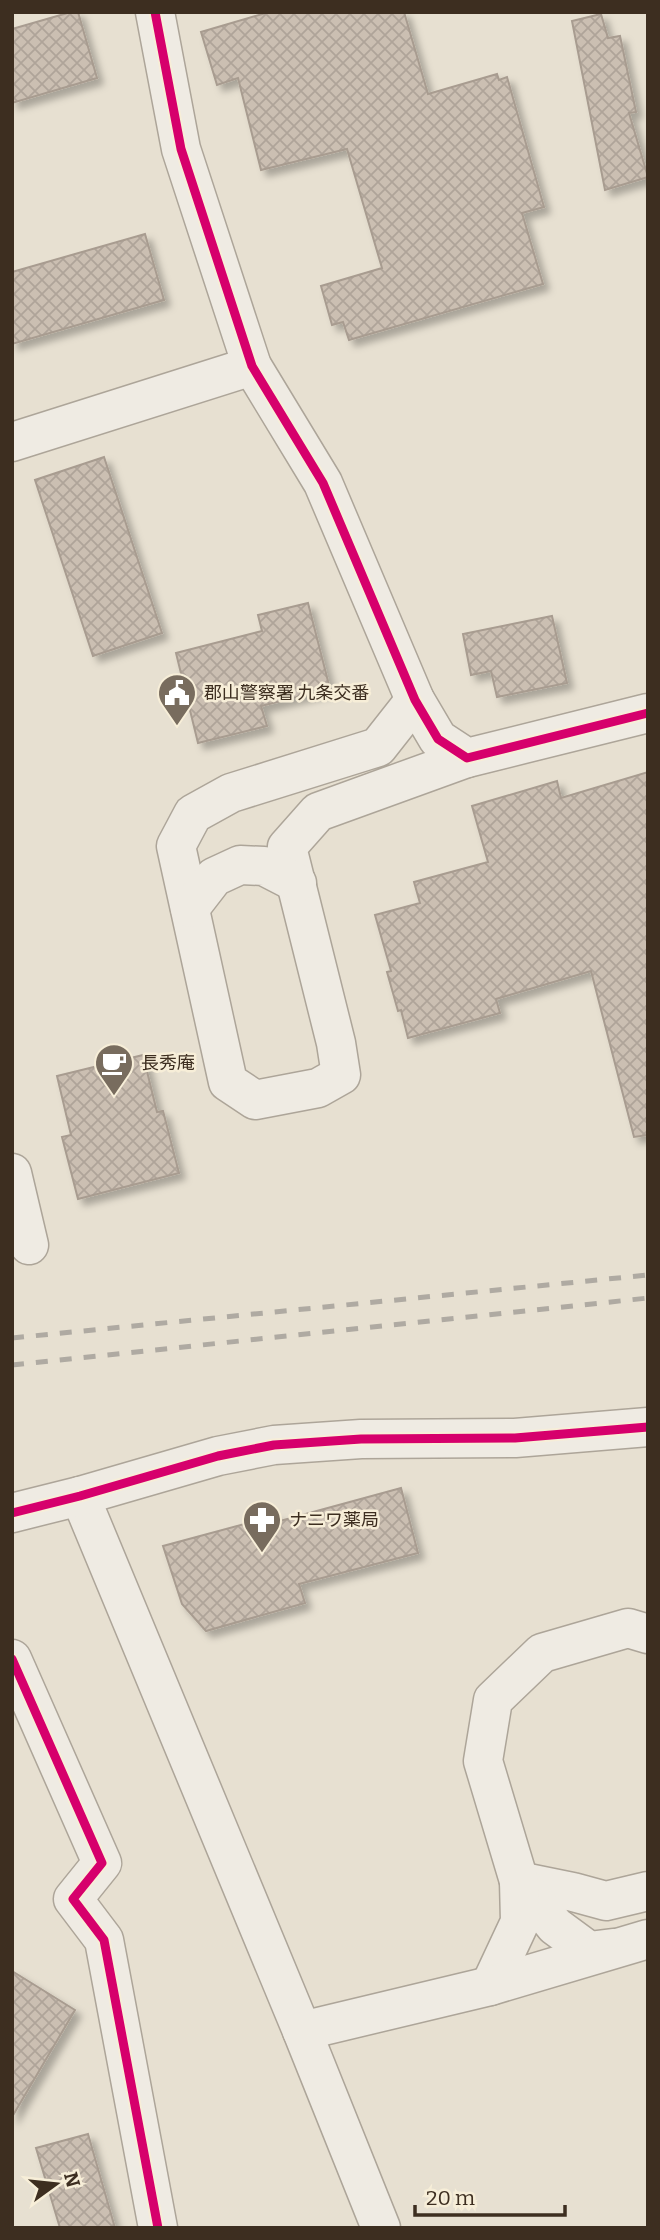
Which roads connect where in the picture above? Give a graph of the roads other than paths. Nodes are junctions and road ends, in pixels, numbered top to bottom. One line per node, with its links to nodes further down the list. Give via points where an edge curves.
1 (155, 12): 2 (street, via 181,149)
2 (252, 366): 3 (street); 4 (street, via 323,482)
3 (12, 442)
4 (415, 700): 6 (street, via 438,739); 8 (street, via 378,747 231,793 193,814 176,846)
5 (648, 713): 6 (street)
6 (467, 758): 7 (street, via 318,812 287,847)
7 (297, 883): 8 (street, via 264,866 240,865 214,877); 8 (street, via 341,1074 318,1088 255,1100 229,1083)
8 (191, 908)
9 (12, 1173): 10 (street)
10 (29, 1245)
11 (648, 1427): 12 (street, via 515,1438 275,1445 218,1456)
12 (80, 1496): 13 (street); 20 (street)
13 (12, 1513)
14 (648, 1634): 16 (street, via 628,1628 542,1653 493,1700 483,1761)
15 (12, 1659): 21 (street, via 102,1863 73,1899 104,1940)
16 (519, 1881): 17 (street, via 606,1901); 18 (street, via 555,1926 589,1951); 19 (street, via 520,1922)
17 (648, 1891)
18 (631, 1944): 19 (street)
19 (491, 1986): 20 (street)
20 (302, 2031): 22 (street)
21 (158, 2228)
22 (381, 2228)

